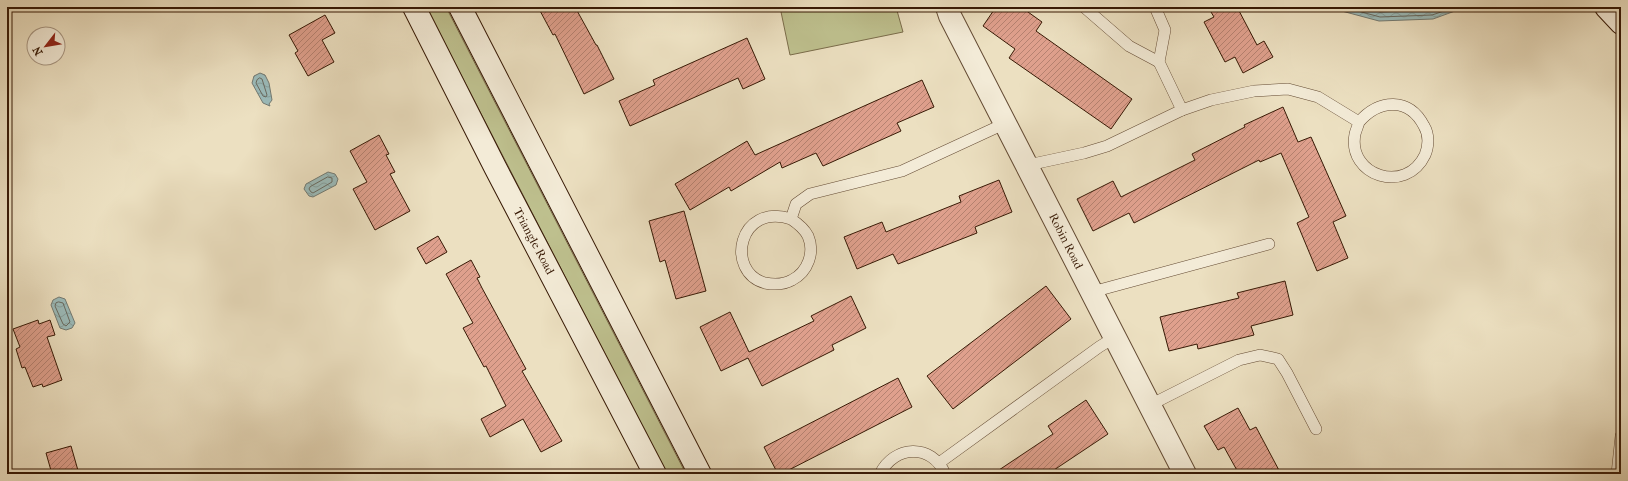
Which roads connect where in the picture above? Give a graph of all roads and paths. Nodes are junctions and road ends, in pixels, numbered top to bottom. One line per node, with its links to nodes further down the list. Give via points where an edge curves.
1 (414, 7): 21 (street, Triangle Road)
2 (460, 7): 22 (street)
3 (947, 7): 11 (street, Robin Road)
4 (1084, 7): 8 (lane, via 1129,46)
5 (1155, 7): 8 (lane, via 1165,30)
6 (1606, 7): 7 (street)
7 (1621, 23)
8 (1159, 62): 9 (lane)
9 (1182, 110): 10 (lane, via 1247,92 1288,89 1318,97); 12 (lane, via 1107,146)
10 (1360, 122): 10 (lane, via 1355,134 1355,147 1359,158 1372,172 1390,178 1402,176 1413,171 1422,162 1427,151 1426,128 1411,110 1400,105 1388,104 1367,113)
11 (1006, 123): 12 (street, Robin Road); 13 (lane, via 902,171 810,194 796,204)
12 (1028, 165): 15 (street, Robin Road)
13 (791, 219): 13 (lane, via 808,235 810,259 805,270 786,283 774,285 762,282 753,276 742,257 744,235 750,226 764,218 780,215)
14 (1269, 244): 15 (lane)
15 (1092, 292): 16 (street, Robin Road)
16 (1115, 337): 17 (street, Robin Road); 20 (lane)
17 (1150, 405): 18 (lane, via 1239,360 1260,355 1278,359); 25 (street, Robin Road)
18 (1316, 429)
19 (1621, 436): 26 (lane)
20 (939, 463): 23 (lane, via 931,456 910,451 900,453 891,459); 24 (lane)
21 (655, 474)
22 (700, 474)
23 (880, 474)
24 (945, 474)
25 (1185, 474)
26 (1617, 474)

